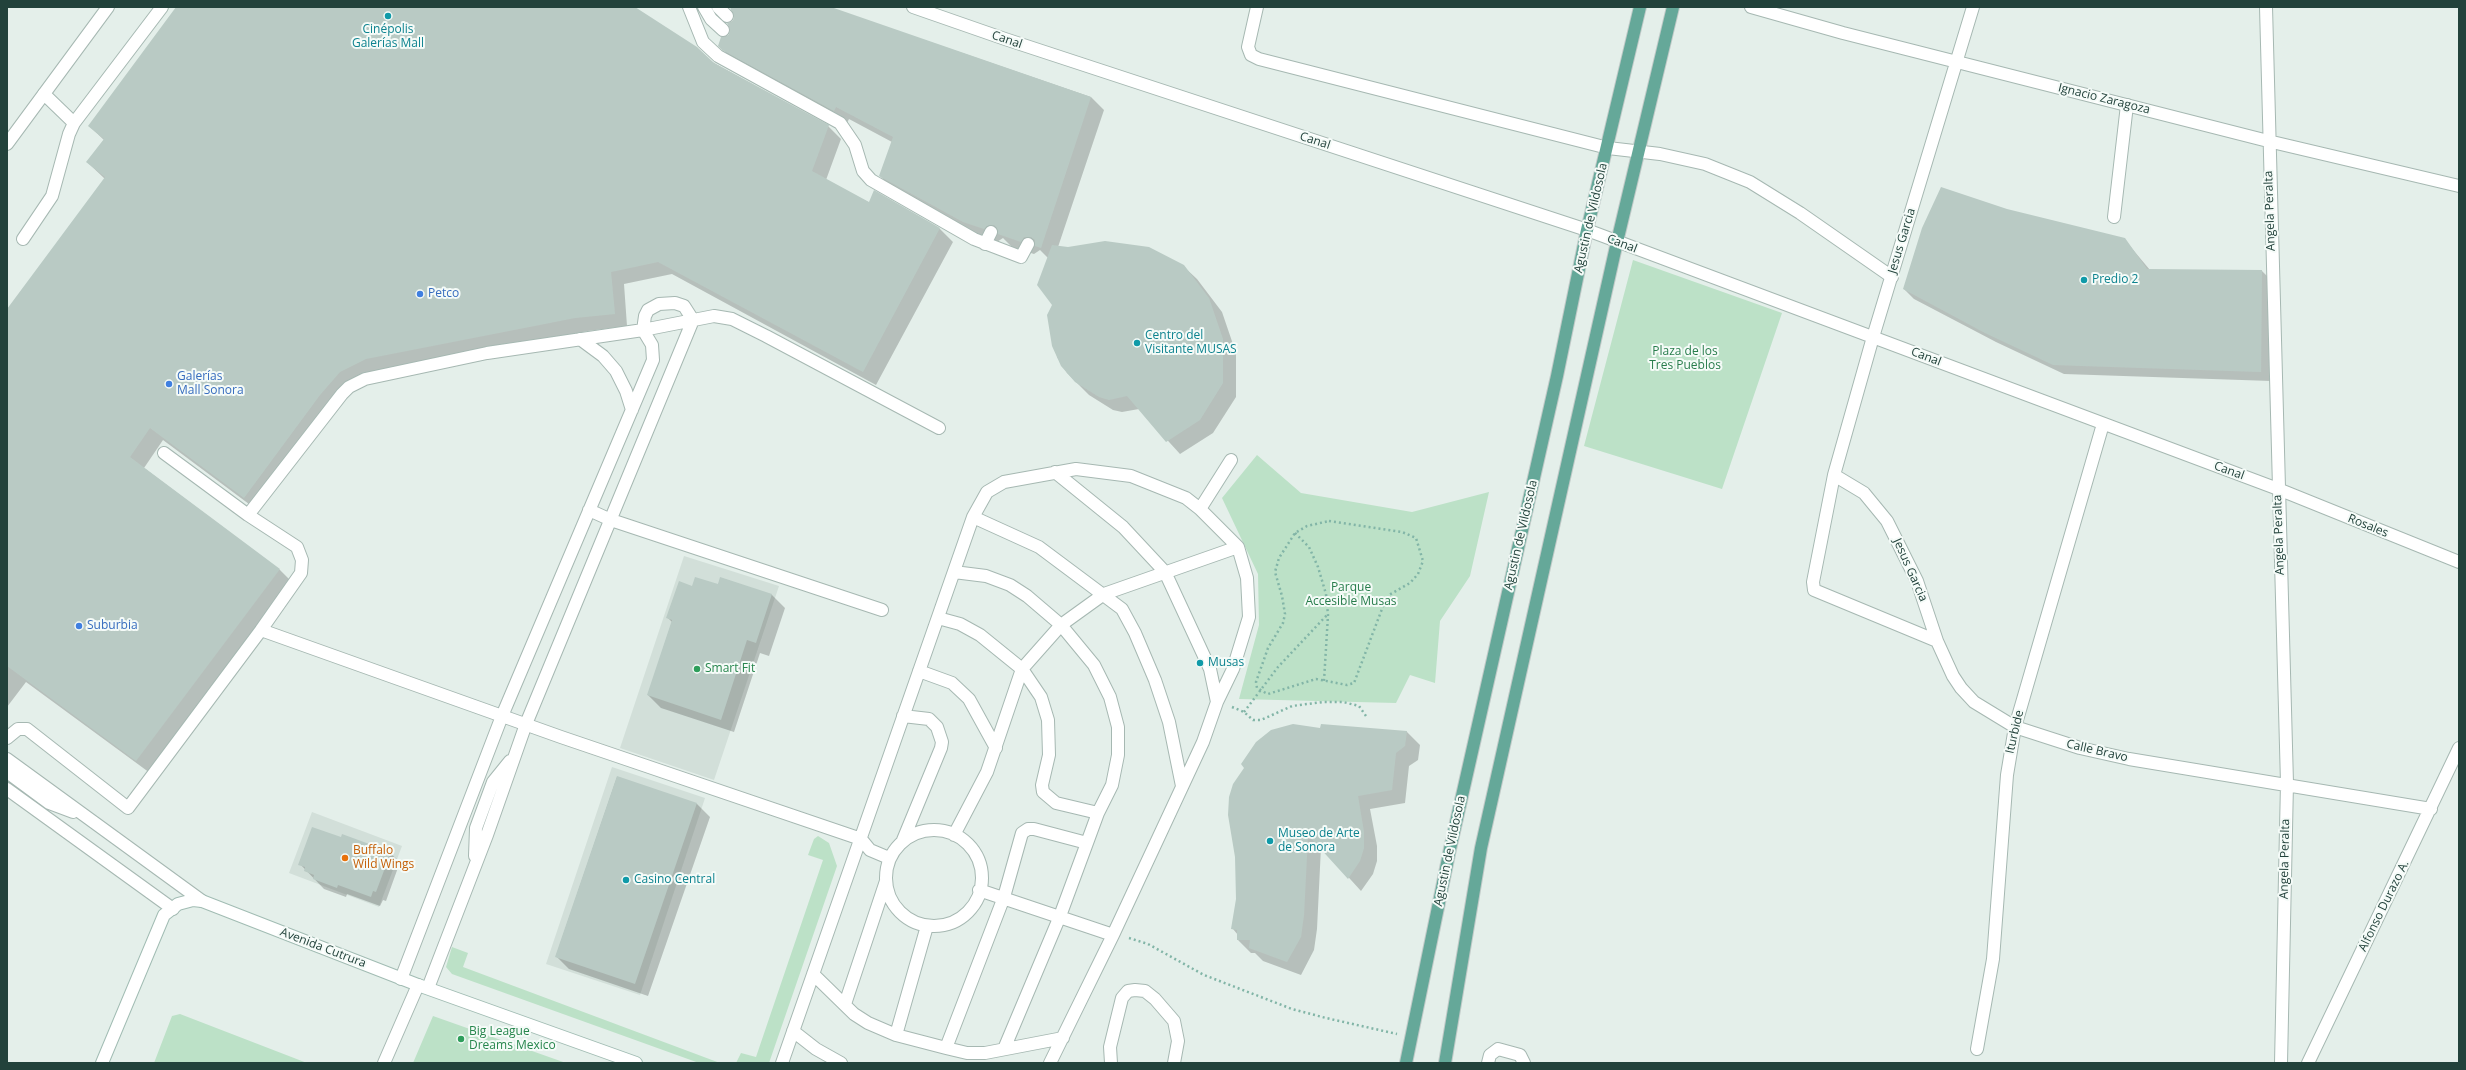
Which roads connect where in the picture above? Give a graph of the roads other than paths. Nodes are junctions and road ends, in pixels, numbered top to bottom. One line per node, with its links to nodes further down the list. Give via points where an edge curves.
1 (108, 7): 16 (street)
2 (162, 7): 18 (street)
3 (689, 7): 29 (street, via 698,32 709,48 734,66 840,123 854,145 863,171 871,180 939,214)
4 (704, 7): 14 (street, via 711,19)
5 (718, 7): 13 (street)
6 (913, 7): 25 (street, Canal)
7 (1257, 7): 21 (street, via 1248,47 1251,55 1259,59)
8 (1640, 7): 21 (main road, Agustin de Vildosola)
9 (1673, 7): 22 (main road)
10 (1751, 7): 15 (street, Ignacio Zaragoza)
11 (1973, 7): 15 (street, Jesus Garcia)
12 (2266, 7): 19 (street, Angela Peralta)
13 (728, 16)
14 (723, 30)
15 (1956, 61): 17 (street, Ignacio Zaragoza); 31 (street, Jesus Garcia)
16 (44, 94): 18 (street); 20 (street)
17 (2127, 105): 19 (street, Ignacio Zaragoza); 24 (street)
18 (74, 124): 27 (street, via 68,134 52,196)
19 (2268, 141): 23 (street, Ignacio Zaragoza); 43 (street, Angela Peralta)
20 (7, 144)
21 (1608, 148): 22 (street); 25 (main road, Agustin de Vildosola)
22 (1638, 152): 28 (main road); 31 (street, via 1706,164 1750,182 1800,213)
23 (2459, 186)
24 (2114, 217)
25 (1587, 230): 28 (street, Canal); 108 (main road, Agustin de Vildosola, via 1557,376 1450,849)
26 (991, 232): 29 (street)
27 (23, 239)
28 (1617, 242): 34 (street, Canal); 109 (main road, via 1481,848)
29 (985, 244): 30 (street, via 1021,257)
30 (1028, 244)
31 (1892, 277): 34 (street, Jesus Garcia)
32 (693, 320): 33 (street); 33 (street, via 684,306 667,302 648,310); 38 (street, via 714,316 732,319); 48 (street)
33 (643, 330): 35 (street); 36 (street, via 652,346 653,360)
34 (1873, 337): 37 (street, Canal); 42 (street, Jesus Garcia)
35 (580, 339): 36 (street, via 603,356 616,371); 46 (street, via 487,353 357,382 342,394)
36 (632, 410): 45 (street)
37 (2104, 424): 43 (street, Canal); 65 (street, Iturbide)
38 (939, 428)
39 (164, 453): 46 (street)
40 (1231, 460): 44 (street)
41 (1055, 472): 44 (street, via 1076,469 1131,476 1186,498); 47 (street, via 1015,479 994,487 987,492); 52 (street, via 1123,527)
42 (1834, 475): 58 (street, Jesus Garcia, via 1864,493 1887,521 1917,581); 58 (street, Jesus Garcia, via 1813,582 1814,590)
43 (2278, 489): 50 (street, Rosales); 71 (street, Angela Peralta)
44 (1200, 509): 49 (street)
45 (589, 510): 48 (street); 62 (street)
46 (248, 515): 57 (street, via 297,547 302,560 301,573 296,583)
47 (973, 517): 51 (street); 53 (street, via 1039,547)
48 (611, 520): 54 (street); 64 (street)
49 (1238, 547): 52 (street); 61 (street, via 1247,578 1249,617 1233,669)
50 (2459, 562)
51 (954, 572): 55 (street); 56 (street, via 986,576 1010,585)
52 (1165, 572): 53 (street); 61 (street, via 1210,669)
53 (1104, 594): 56 (street); 72 (street, via 1122,609 1155,680 1169,722)
54 (882, 610)
55 (938, 618): 59 (street, via 960,624 980,634); 60 (street)
56 (1061, 625): 59 (street); 75 (street, via 1094,665 1110,697 1118,727 1118,755 1112,785)
57 (261, 630): 62 (street); 66 (street, via 128,808 27,730 18,729)
58 (1937, 641): 65 (street, Calle Bravo, via 1961,688 1974,702)
59 (1022, 669): 67 (street); 75 (street, via 1041,697 1048,720 1049,755 1043,792 1056,803)
60 (919, 670): 63 (street); 67 (street, via 952,683 969,699)
61 (1217, 702): 72 (street, via 1203,742)
62 (502, 716): 64 (street); 91 (street)
63 (903, 716): 78 (street); 79 (street, via 934,723 942,742)
64 (526, 724): 78 (street); 92 (street, via 475,863)
65 (2014, 727): 71 (street, Calle Bravo, via 2080,748 2128,758); 99 (street, Iturbide, via 1993,959)
66 (7, 738)
67 (996, 748): 77 (street, via 987,772)
68 (2459, 748): 74 (street, Alfonso Durazo A.)
69 (7, 759): 76 (street)
70 (7, 772): 76 (street, via 49,803)
71 (2287, 783): 74 (street, Calle Bravo); 112 (street, Angela Peralta)
72 (1182, 786): 89 (street)
73 (7, 789): 86 (street)
74 (2430, 809): 113 (street, Alfonso Durazo A.)
75 (1098, 813): 80 (street)
76 (88, 818): 85 (street)
77 (954, 835): 79 (street, via 942,831 923,832); 83 (street, via 967,842 976,855 982,870)
78 (861, 839): 81 (street, via 870,850); 90 (street)
79 (903, 840): 81 (street)
80 (1087, 843): 84 (street, via 1028,829 1022,833); 87 (street)
81 (889, 858): 82 (street)
82 (886, 881): 88 (street, via 890,896 902,914); 93 (street)
83 (979, 890): 84 (street); 88 (street, via 974,905 963,917 944,925)
84 (1004, 897): 87 (street); 97 (street)
85 (202, 901): 86 (street, Avenida Cutrura, via 185,901); 91 (street, Avenida Cutrura)
86 (173, 910): 101 (street, Avenida Cutrura, via 164,915)
87 (1060, 916): 89 (street); 98 (street)
88 (927, 926): 95 (street)
89 (1113, 935): 96 (street)
90 (813, 974): 93 (street); 94 (street)
91 (401, 979): 92 (street, Avenida Cutrura)
92 (423, 987): 102 (street); 103 (street, Avenida Cutrura)
93 (845, 1004): 95 (street, via 854,1014)
94 (793, 1031): 104 (street); 105 (street, via 816,1049)
95 (896, 1035): 97 (street)
96 (1063, 1038): 98 (street); 100 (street)
97 (946, 1048): 98 (street, via 967,1053)
98 (1004, 1049)
99 (1977, 1049)
100 (1052, 1062)
101 (102, 1063)
102 (384, 1063)
103 (636, 1063)
104 (782, 1063)
105 (841, 1063)
106 (1111, 1063): 107 (street, via 1110,1046 1122,998 1128,991 1135,990 1145,991 1174,1021 1178,1042)
107 (1174, 1063)
108 (1406, 1063)
109 (1445, 1063)
110 (1488, 1063): 111 (street, via 1490,1055 1498,1049 1520,1055)
111 (1524, 1063)
112 (2281, 1063)
113 (2308, 1063)

